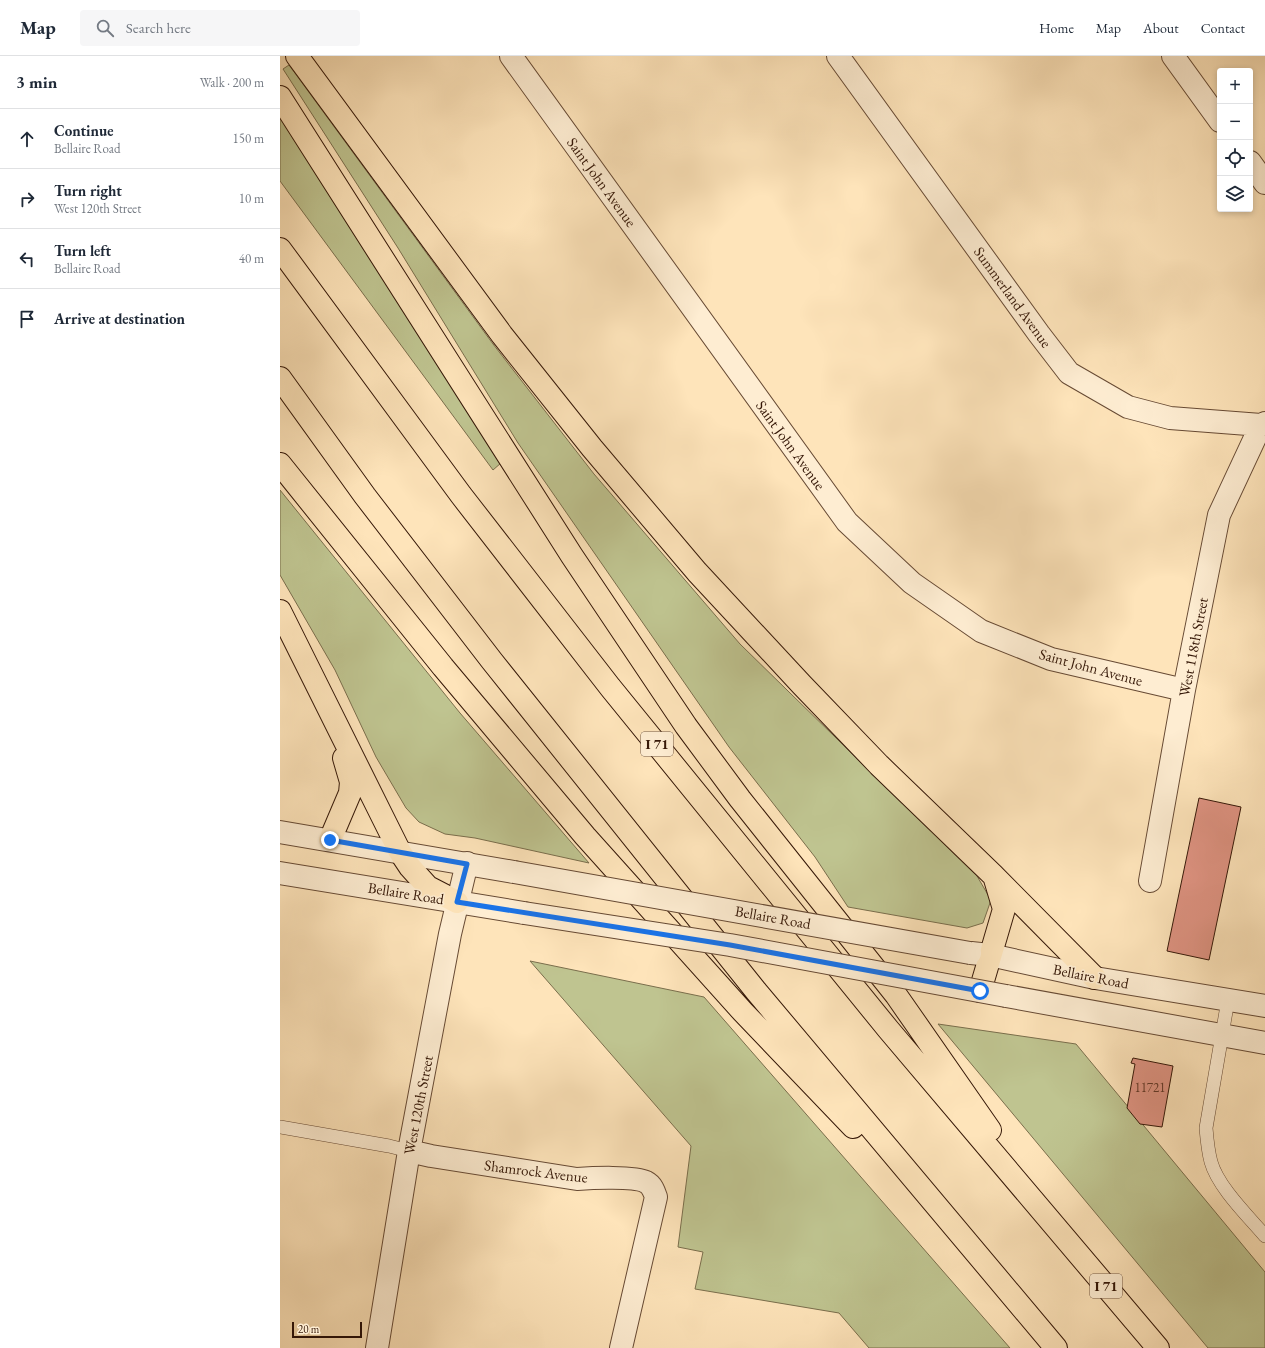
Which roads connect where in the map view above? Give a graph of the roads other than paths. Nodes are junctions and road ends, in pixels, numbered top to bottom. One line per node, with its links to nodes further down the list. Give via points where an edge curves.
1 (298, 56): 21 (highway, via 502,335 592,448 697,572 879,764)
2 (511, 56): 14 (street, Saint John Avenue, via 852,527 912,583 982,631 1051,659)
3 (838, 56): 11 (street, Summerland Avenue, via 1069,373 1128,407 1170,418)
4 (1173, 56): 6 (street)
5 (280, 97): 33 (highway, via 572,556 686,726 740,799 914,1019)
6 (1217, 117)
7 (1253, 166): 8 (street)
8 (1265, 183)
9 (280, 249): 33 (highway, I 71, via 461,495 610,687 888,1029)
10 (280, 378): 35 (highway, via 492,661 756,991)
11 (1263, 424): 14 (street, West 118th Street, via 1219,515)
12 (280, 464): 35 (highway, via 443,667 585,836 754,1023)
13 (280, 611): 15 (highway)
14 (1184, 690): 22 (street, West 118th Street)
15 (327, 703): 17 (highway, via 351,782 348,800); 18 (highway)
16 (280, 832): 17 (street, Bellaire Road)
17 (330, 840): 18 (street, Bellaire Road)
18 (400, 852): 19 (street, Bellaire Road); 23 (highway, via 428,887)
19 (467, 864): 23 (street, West 120th Street); 24 (street, Bellaire Road, bridge)
20 (280, 873): 23 (street, Bellaire Road)
21 (994, 876): 24 (highway, via 1004,910); 25 (highway)
22 (1150, 881)
23 (457, 902): 26 (street, Bellaire Road, bridge, via 730,945); 32 (street, West 120th Street)
24 (980, 954): 25 (street, Bellaire Road); 26 (highway)
25 (1095, 978): 27 (street, Bellaire Road)
26 (980, 991): 29 (street, Bellaire Road, bridge)
27 (1228, 1000): 28 (street, Bellaire Road); 29 (lane)
28 (1265, 1006)
29 (1222, 1035): 30 (street, Bellaire Road); 34 (lane, via 1206,1128 1211,1163 1223,1185)
30 (1265, 1043)
31 (280, 1127): 32 (lane, Shamrock Avenue)
32 (409, 1151): 36 (street, West 120th Street); 37 (street, Shamrock Avenue, via 576,1179 641,1180 651,1186 656,1197)
33 (1053, 1224): 39 (highway, I 71)
34 (1265, 1236)
35 (974, 1251): 38 (highway)
36 (377, 1348)
37 (621, 1348)
38 (1056, 1348)
39 (1158, 1348)

